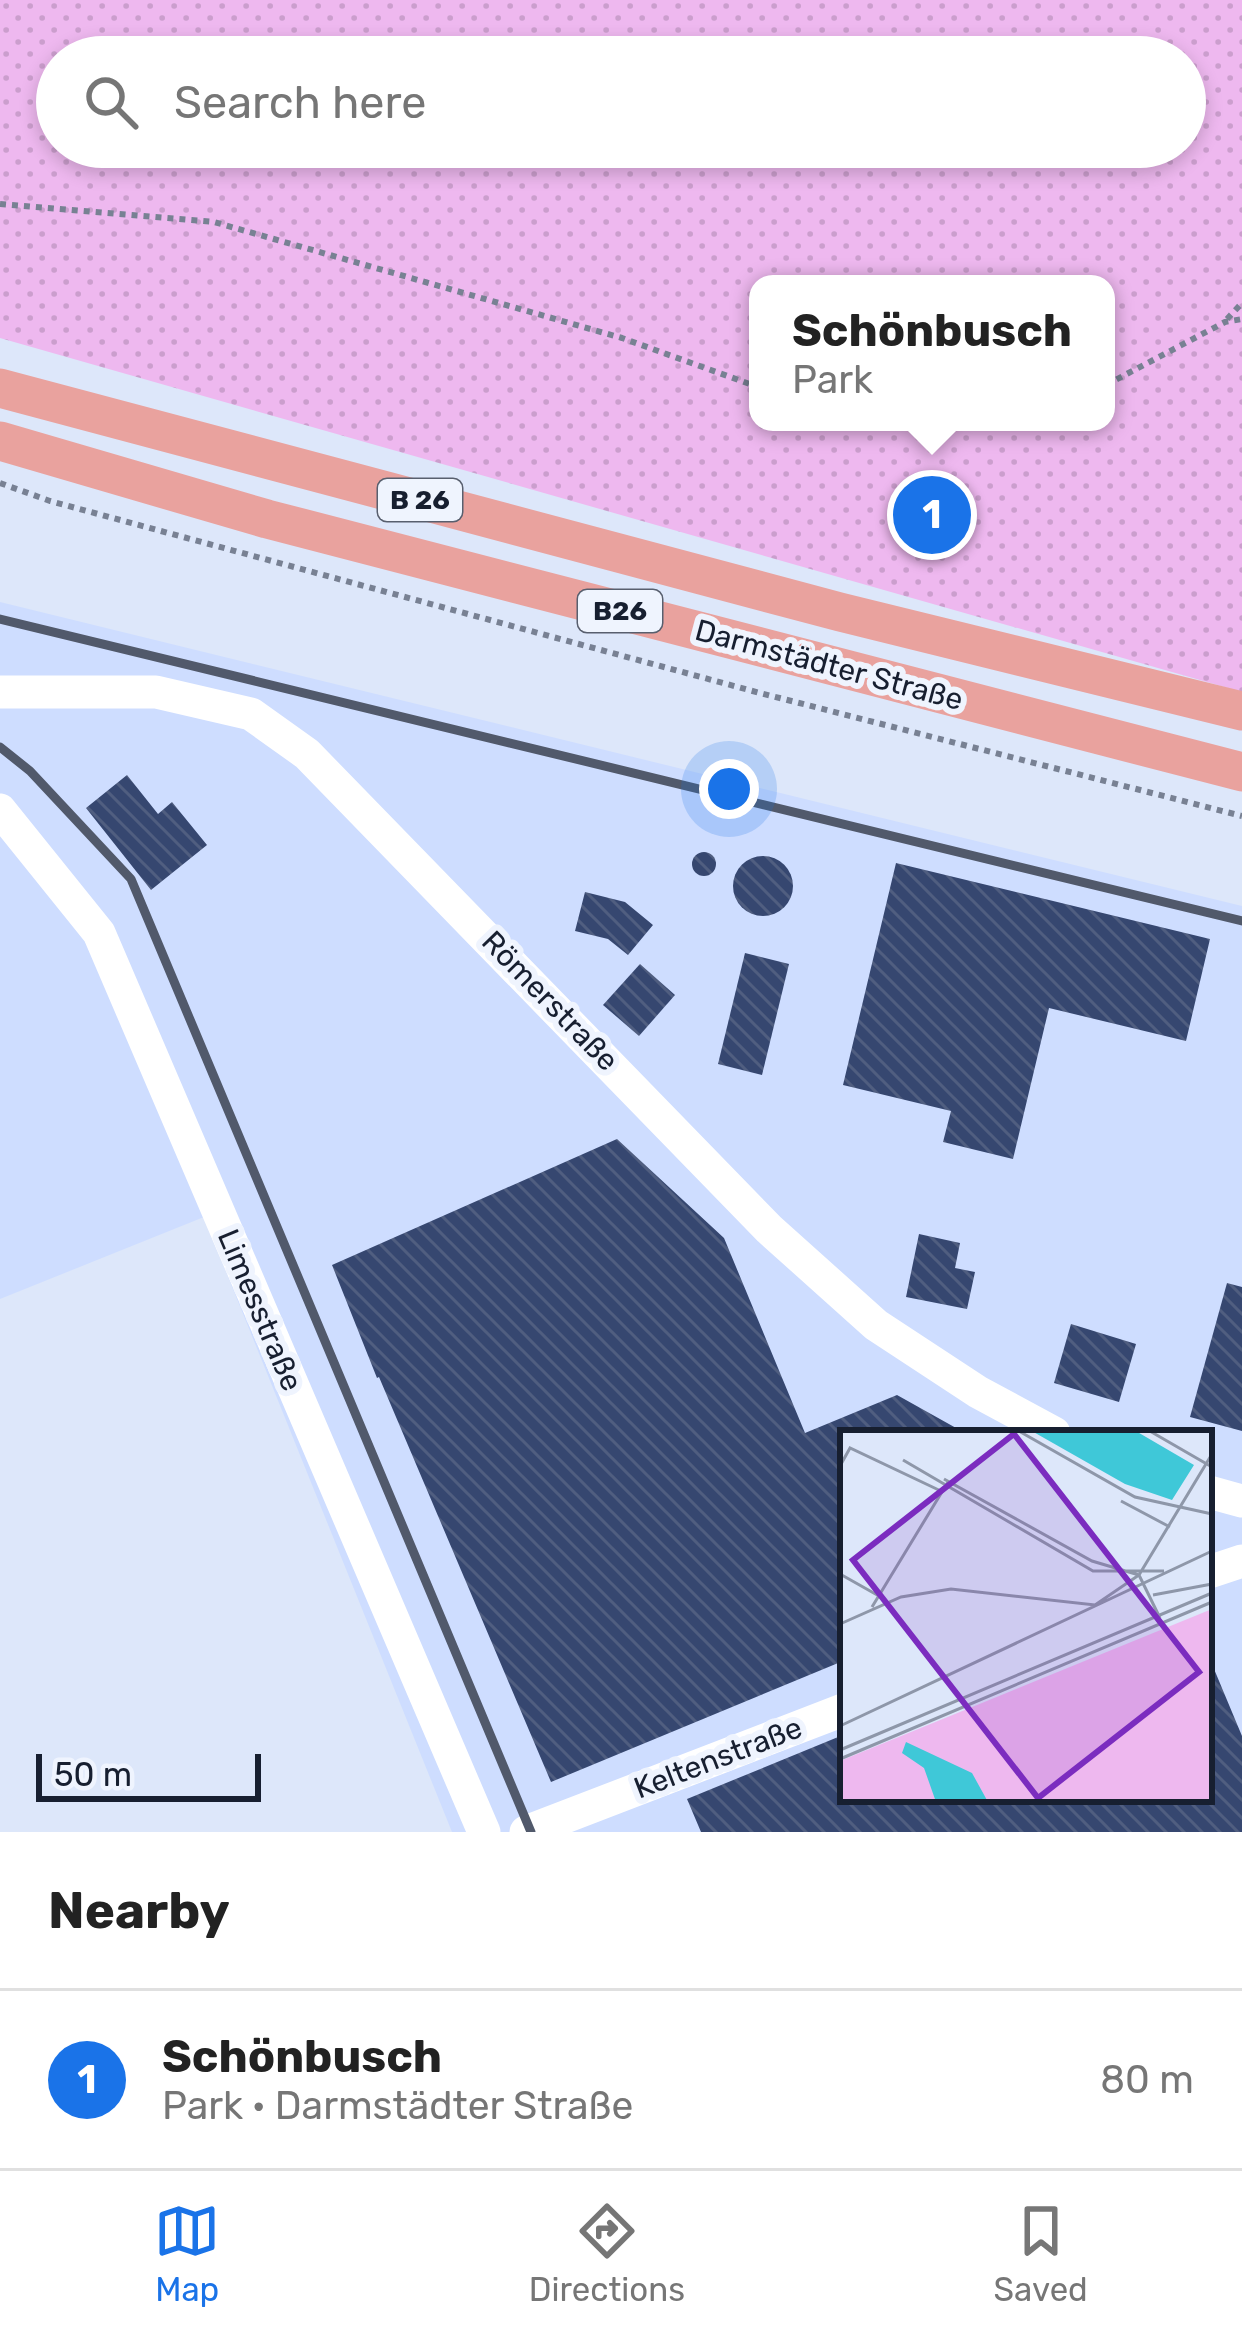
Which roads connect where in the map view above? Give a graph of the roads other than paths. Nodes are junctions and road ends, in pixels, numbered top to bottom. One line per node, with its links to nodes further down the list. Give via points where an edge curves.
1 (0, 388): 4 (main road, Darmstädter Straße / B 26)
2 (0, 441): 5 (main road, Darmstädter Straße / B26, via 267,519)
3 (0, 692): 7 (street, Römerstraße, via 155,692 251,714 270,727 307,754 770,1229 858,1309)
4 (1242, 711)
5 (1242, 772)
6 (0, 810): 14 (street, Limesstraße, via 99,933)
7 (1048, 1430)
8 (1212, 1493): 9 (street)
9 (1242, 1501)
10 (1242, 1561): 11 (street)
11 (1212, 1571)
12 (840, 1711): 13 (street, Keltenstraße)
13 (562, 1826): 15 (street, Keltenstraße)
14 (484, 1832)
15 (526, 1832)

